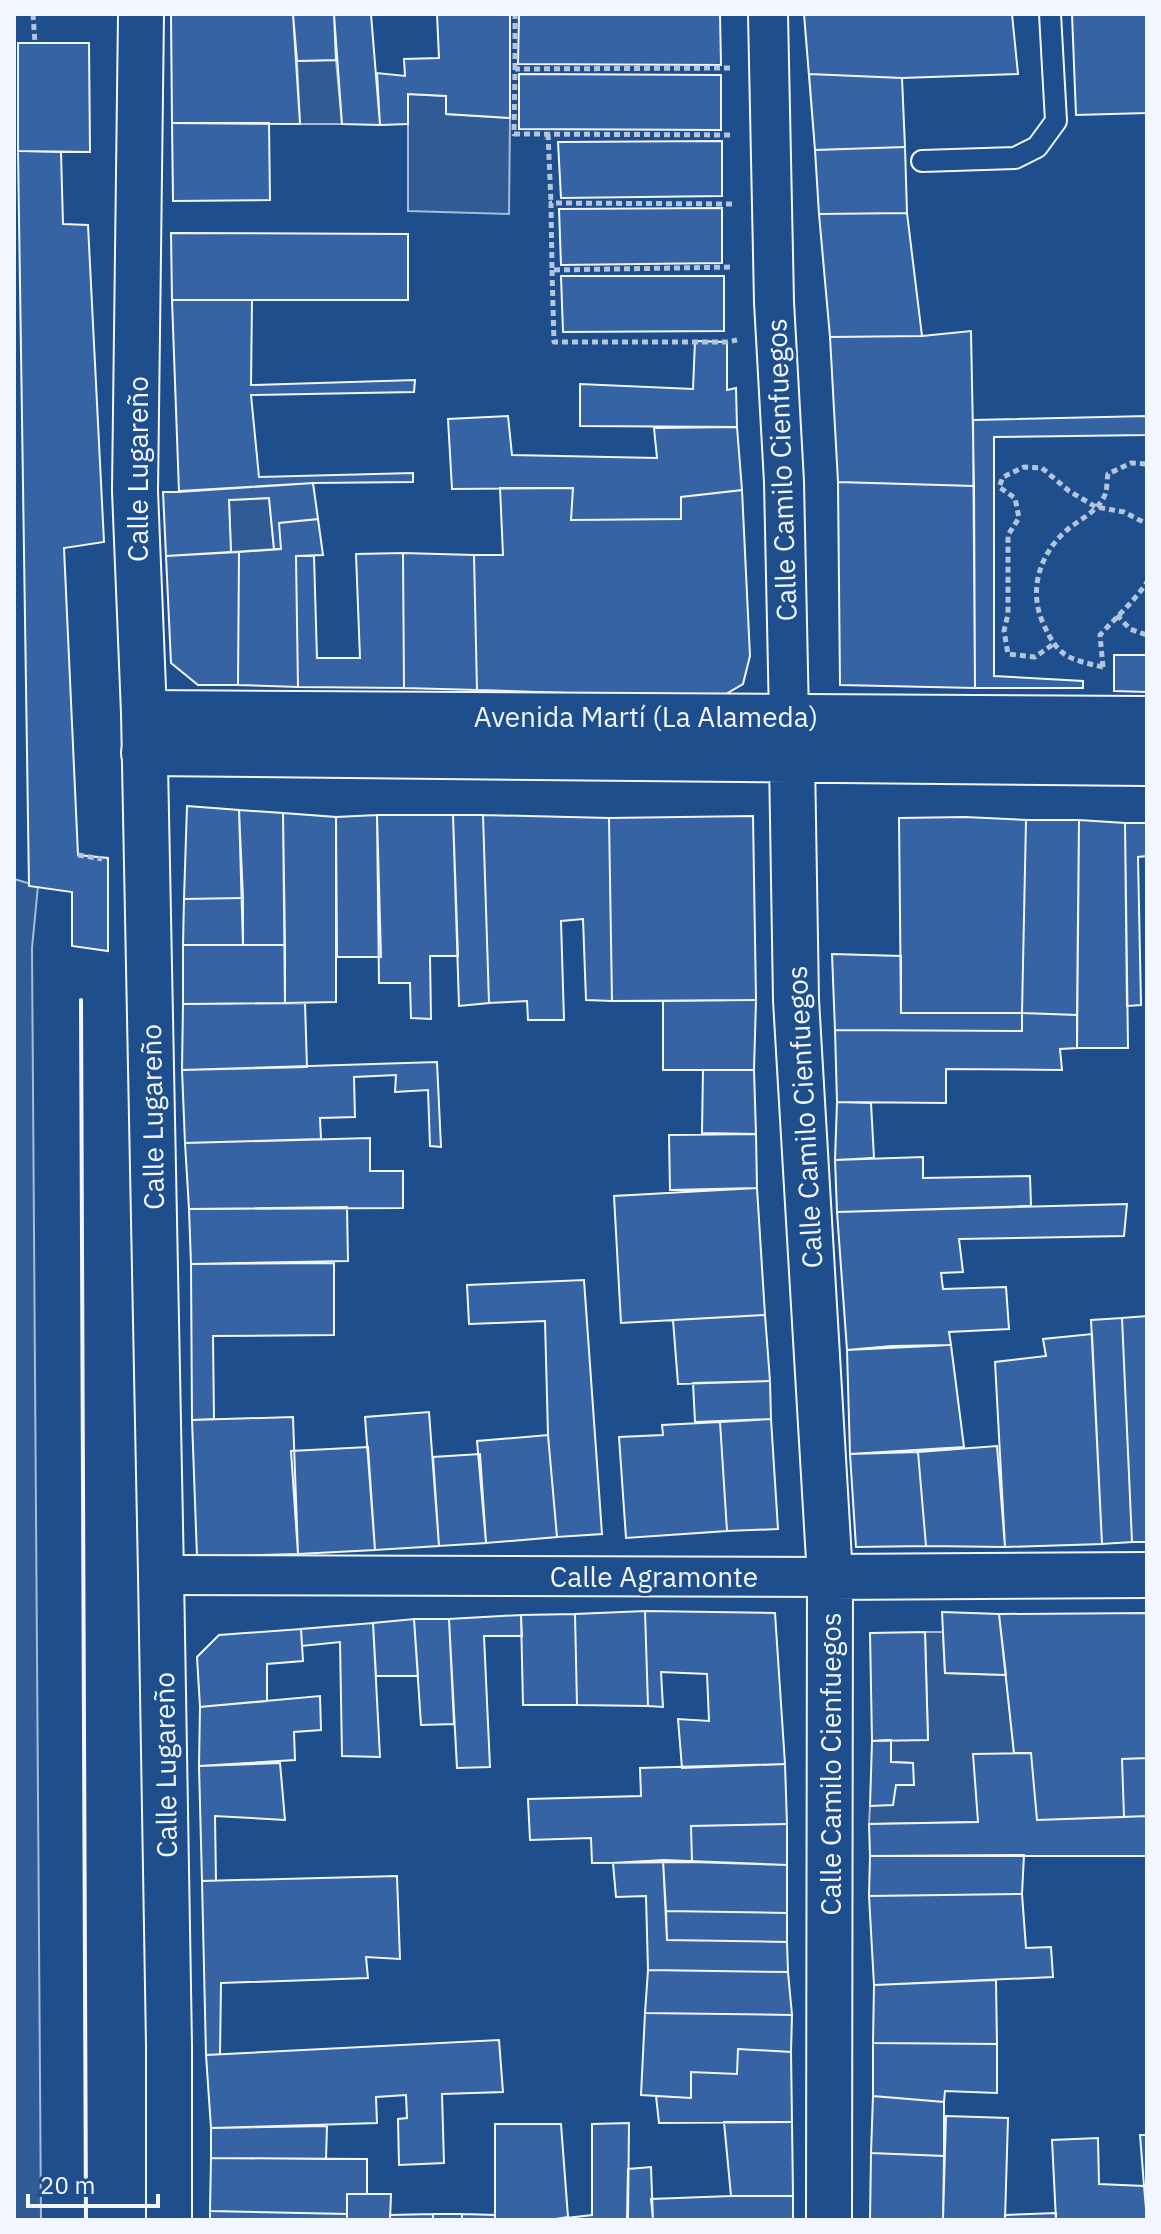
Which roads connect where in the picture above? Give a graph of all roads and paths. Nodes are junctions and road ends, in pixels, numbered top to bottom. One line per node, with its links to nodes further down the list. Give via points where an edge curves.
1 (33, 14): 6 (path)
2 (141, 14): 26 (main road, Calle Lugareño, via 135,491)
3 (515, 14): 8 (path)
4 (768, 14): 24 (street, Calle Camilo Cienfuegos)
5 (1050, 14): 11 (lane, via 1056,121 1037,147 1015,158)
6 (35, 43)
7 (741, 68): 8 (path)
8 (515, 69): 9 (path, via 514,134)
9 (548, 134): 10 (path); 12 (path)
10 (742, 135)
11 (922, 161)
12 (551, 203): 13 (path); 15 (path)
13 (742, 204)
14 (743, 267): 15 (path)
15 (552, 270): 16 (path, via 554,342)
16 (747, 338)
17 (1147, 464): 18 (path, via 1131,463 1108,474 1106,494)
18 (1096, 507): 19 (path, via 1124,512); 23 (path, via 1050,549 1038,572 1034,594); 23 (path, via 1042,468 1024,467 1003,477 999,487 1015,498 1019,518 1008,535 1008,654 1035,657)
19 (1147, 524)
20 (1147, 582): 21 (path)
21 (1117, 615): 22 (path, via 1130,629); 23 (path, via 1100,635 1103,667 1073,660)
22 (1147, 635)
23 (1052, 645)
24 (789, 717): 25 (main road, Avenida Martí (La Alameda)); 26 (main road, Avenida Martí (La Alameda)); 27 (main road, Calle Camilo Cienfuegos)
25 (1147, 719)
26 (144, 733): 27 (main road, Avenida Martí (La Alameda)); 29 (main road, Calle Lugareño)
27 (792, 760): 28 (main road, Avenida Martí (La Alameda)); 31 (main road, Calle Camilo Cienfuegos, via 796,1000)
28 (1147, 763)
29 (161, 1575): 31 (street, Calle Agramonte); 32 (main road, Calle Lugareño)
30 (1147, 1575): 31 (main road, Calle Agramonte)
31 (830, 1577): 33 (main road, Calle Camilo Cienfuegos)
32 (169, 2220)
33 (829, 2220)

